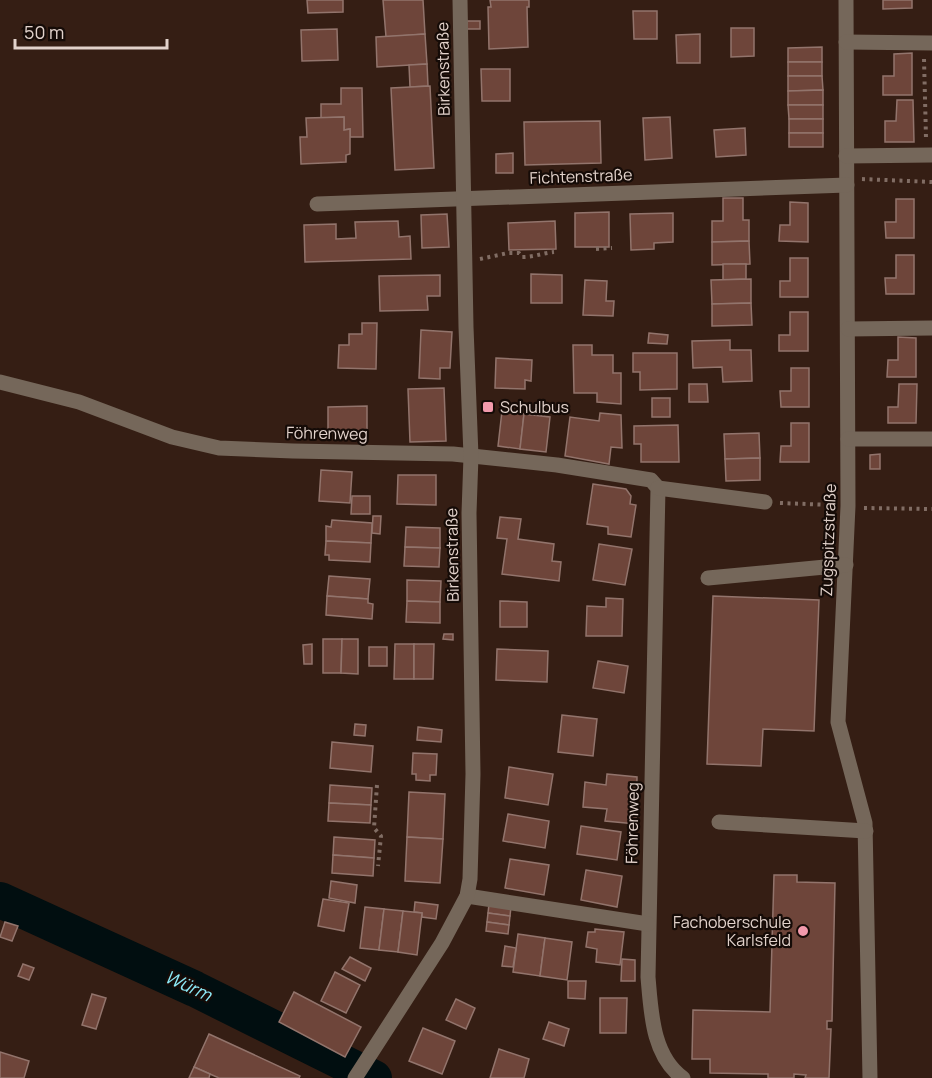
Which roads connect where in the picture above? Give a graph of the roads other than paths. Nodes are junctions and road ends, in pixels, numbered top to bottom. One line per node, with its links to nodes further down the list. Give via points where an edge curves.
1 (460, 0): 8 (street, Birkenstraße)
2 (846, 0): 3 (street, Zugspitzstraße)
3 (846, 42): 4 (street); 6 (street, Zugspitzstraße)
4 (928, 43)
5 (929, 155): 6 (street)
6 (846, 156): 7 (street, Zugspitzstraße)
7 (847, 181): 8 (street, Fichtenstraße); 11 (street, Zugspitzstraße)
8 (463, 199): 9 (street, Fichtenstraße); 15 (street, Birkenstraße)
9 (317, 204)
10 (932, 328): 11 (street)
11 (848, 329): 13 (street, Zugspitzstraße)
12 (0, 382): 15 (street, Föhrenweg, via 79,402 172,437 219,448)
13 (848, 438): 14 (street); 18 (street, Zugspitzstraße)
14 (932, 439)
15 (471, 456): 16 (street, Föhrenweg, via 651,480); 22 (street, Birkenstraße, via 473,774)
16 (658, 488): 17 (street, Föhrenweg); 23 (street, Föhrenweg)
17 (765, 502)
18 (846, 566): 19 (street); 21 (street, Zugspitzstraße, via 838,722)
19 (708, 578)
20 (719, 822): 21 (street)
21 (866, 831): 26 (street, Zugspitzstraße)
22 (467, 896): 23 (street); 24 (street, Birkenstraße, via 442,943)
23 (648, 924): 25 (street, Föhrenweg, via 648,977 659,1048)
24 (355, 1078)
25 (683, 1078)
26 (870, 1078)

